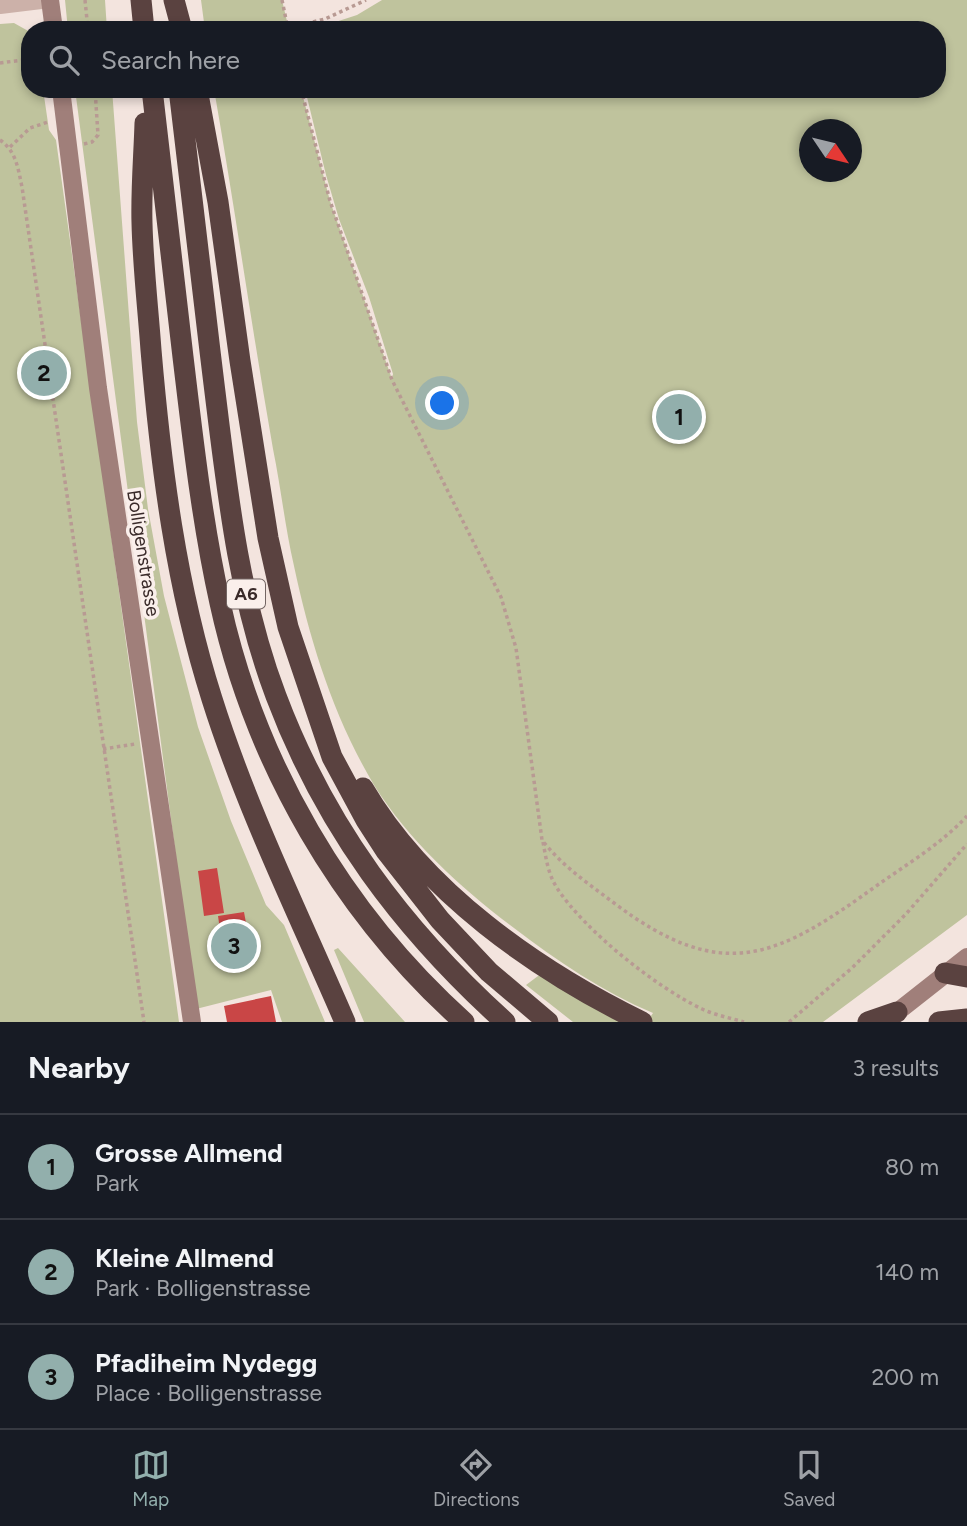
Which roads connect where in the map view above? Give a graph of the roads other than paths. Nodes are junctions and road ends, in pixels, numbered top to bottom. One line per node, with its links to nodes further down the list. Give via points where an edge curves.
1 (41, 0): 5 (street)
2 (50, 0): 6 (main road)
3 (141, 0): 7 (highway)
4 (171, 0): 8 (highway); 9 (highway)
5 (0, 5)
6 (53, 21)
7 (143, 21)
8 (172, 21)
9 (179, 21)
10 (62, 98): 21 (main road, Bolligenstrasse, via 98,388)
11 (146, 98): 22 (highway, via 142,222 148,305 162,455 184,595 233,761)
12 (153, 98): 23 (highway, A6, via 202,504 220,606 242,680 291,799 324,855 377,930)
13 (180, 98): 24 (highway, A6, via 237,550 275,694 316,787 370,876 431,951)
14 (199, 98): 15 (highway, via 268,538 295,650)
15 (320, 716): 25 (highway, via 346,784 405,877 489,972); 26 (highway, via 378,811 447,890 545,968)
16 (967, 957): 17 (main road)
17 (945, 973): 18 (highway); 19 (main road)
18 (967, 977)
19 (891, 1017): 27 (highway)
20 (967, 1019): 28 (highway)
21 (192, 1022)
22 (345, 1022)
23 (464, 1022)
24 (505, 1022)
25 (548, 1022)
26 (642, 1022)
27 (868, 1022)
28 (939, 1022)

